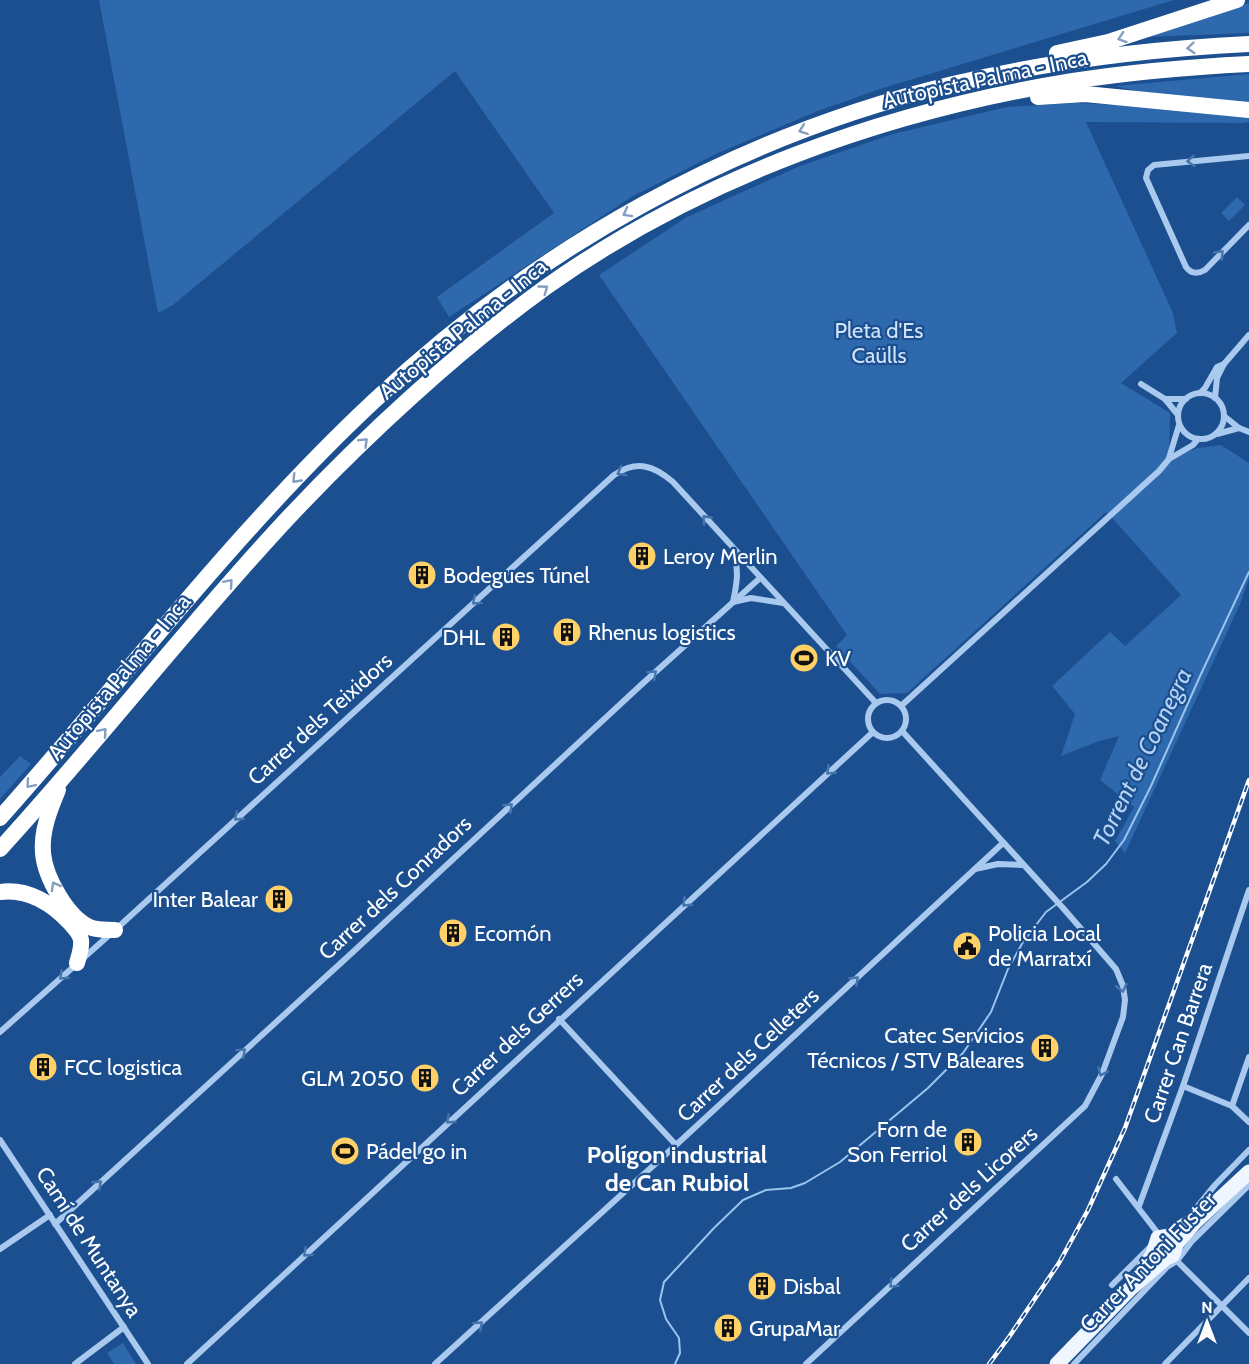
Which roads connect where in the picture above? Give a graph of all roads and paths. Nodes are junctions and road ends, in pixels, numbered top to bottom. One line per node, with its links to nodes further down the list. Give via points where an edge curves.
1 (1237, 0): 4 (highway, one-way to 4, via 1108,42 985,68)
2 (1249, 44): 4 (highway, Autopista Palma - Inca, one-way to 4, via 1109,56)
3 (1249, 64): 5 (highway, Autopista Palma - Inca, via 1110,76)
4 (953, 84): 33 (highway, Autopista Palma - Inca, one-way to 33, via 821,124 694,178 591,234 462,324 373,401 271,506)
5 (975, 100): 6 (highway, via 994,104 1085,94); 32 (highway, Autopista Palma - Inca, one-way to 5, via 290,515 396,412 524,304 613,244 753,173 862,130)
6 (1249, 110)
7 (1249, 156): 8 (street, one-way to 8, via 1154,165 1146,178 1191,272 1205,270)
8 (1249, 225)
9 (1249, 335): 10 (street)
10 (1224, 364): 12 (street, via 1217,367); 13 (street, via 1216,378)
11 (1141, 384): 14 (street)
12 (1200, 393): 13 (street); 15 (street)
13 (1215, 398): 17 (street)
14 (1165, 399): 15 (street); 16 (street)
15 (1186, 399): 16 (street)
16 (1178, 416): 18 (street)
17 (1224, 416): 19 (street); 21 (street)
18 (1179, 424): 22 (street); 23 (street)
19 (1239, 428): 20 (street); 21 (street)
20 (1249, 432)
21 (1216, 434): 22 (street)
22 (1198, 439): 23 (street)
23 (1169, 459): 29 (street)
24 (733, 549): 25 (street, Carrer dels Teixidors); 26 (street, via 739,579); 42 (street, Carrer dels Teixidors, one-way to 42, via 661,472 637,465 625,467)
25 (760, 578): 26 (street, Carrer dels Conradors); 27 (street, Carrer dels Teixidors)
26 (733, 602): 27 (street, via 750,598); 58 (street, Carrer dels Conradors, one-way to 26)
27 (783, 603): 28 (street, Carrer dels Teixidors)
28 (876, 703): 29 (street, via 886,699); 31 (street, via 868,714)
29 (901, 706): 30 (street, via 906,721)
30 (902, 731): 31 (street, via 891,738); 34 (street)
31 (873, 732): 44 (street, Carrer dels Gerrers, one-way to 44)
32 (65, 776): 35 (highway, Autopista Palma - Inca); 42 (highway, one-way to 32, via 91,927 81,921 54,888 48,872 44,832)
33 (0, 818)
34 (1003, 843): 36 (street); 37 (street, Carrer dels Celleters)
35 (0, 849)
36 (1022, 865): 37 (street); 71 (street, Carrer dels Licorers, one-way to 71, via 1116,969 1123,986 1123,1017 1102,1074 1085,1106)
37 (974, 869): 51 (street, Carrer dels Celleters, one-way to 37)
38 (1249, 890): 40 (street, Carrer Can Barrera)
39 (0, 892): 43 (highway, via 24,893 54,908 81,938)
40 (1241, 914): 41 (street); 47 (street, Carrer Can Barrera)
41 (1249, 916)
42 (115, 930): 43 (street, Carrer dels Teixidors)
43 (77, 963): 45 (street, Carrer dels Teixidors, one-way to 45)
44 (560, 1019): 51 (street); 69 (street, Carrer dels Gerrers, one-way to 69)
45 (0, 1032)
46 (1249, 1057): 48 (street)
47 (1183, 1086): 48 (street); 56 (street, Carrer Can Barrera)
48 (1232, 1106): 49 (street)
49 (1249, 1122)
50 (0, 1140): 57 (street, Camí de Muntanya)
51 (676, 1145): 70 (street, Carrer dels Celleters, one-way to 51)
52 (1249, 1150): 59 (street)
53 (1249, 1172): 59 (main road)
54 (1116, 1179): 56 (street)
55 (1249, 1185): 59 (street, Carrer Antoni Fuster, via 1192,1241)
56 (1138, 1206): 59 (street)
57 (50, 1215): 58 (street, Camí de Muntanya); 60 (street)
58 (55, 1224): 64 (street, Camí de Muntanya)
59 (1167, 1245): 62 (street); 63 (street); 66 (street, Carrer Antoni Fuster, via 1167,1267); 72 (main road)
60 (0, 1250)
61 (1249, 1278): 63 (street)
62 (1112, 1285)
63 (1221, 1306): 65 (street); 73 (street)
64 (123, 1327): 67 (street); 68 (street, Camí de Muntanya)
65 (1249, 1333)
66 (1078, 1362)
67 (75, 1364)
68 (148, 1364)
69 (187, 1364)
70 (435, 1364)
71 (806, 1364)
72 (1057, 1364)
73 (1165, 1364)

